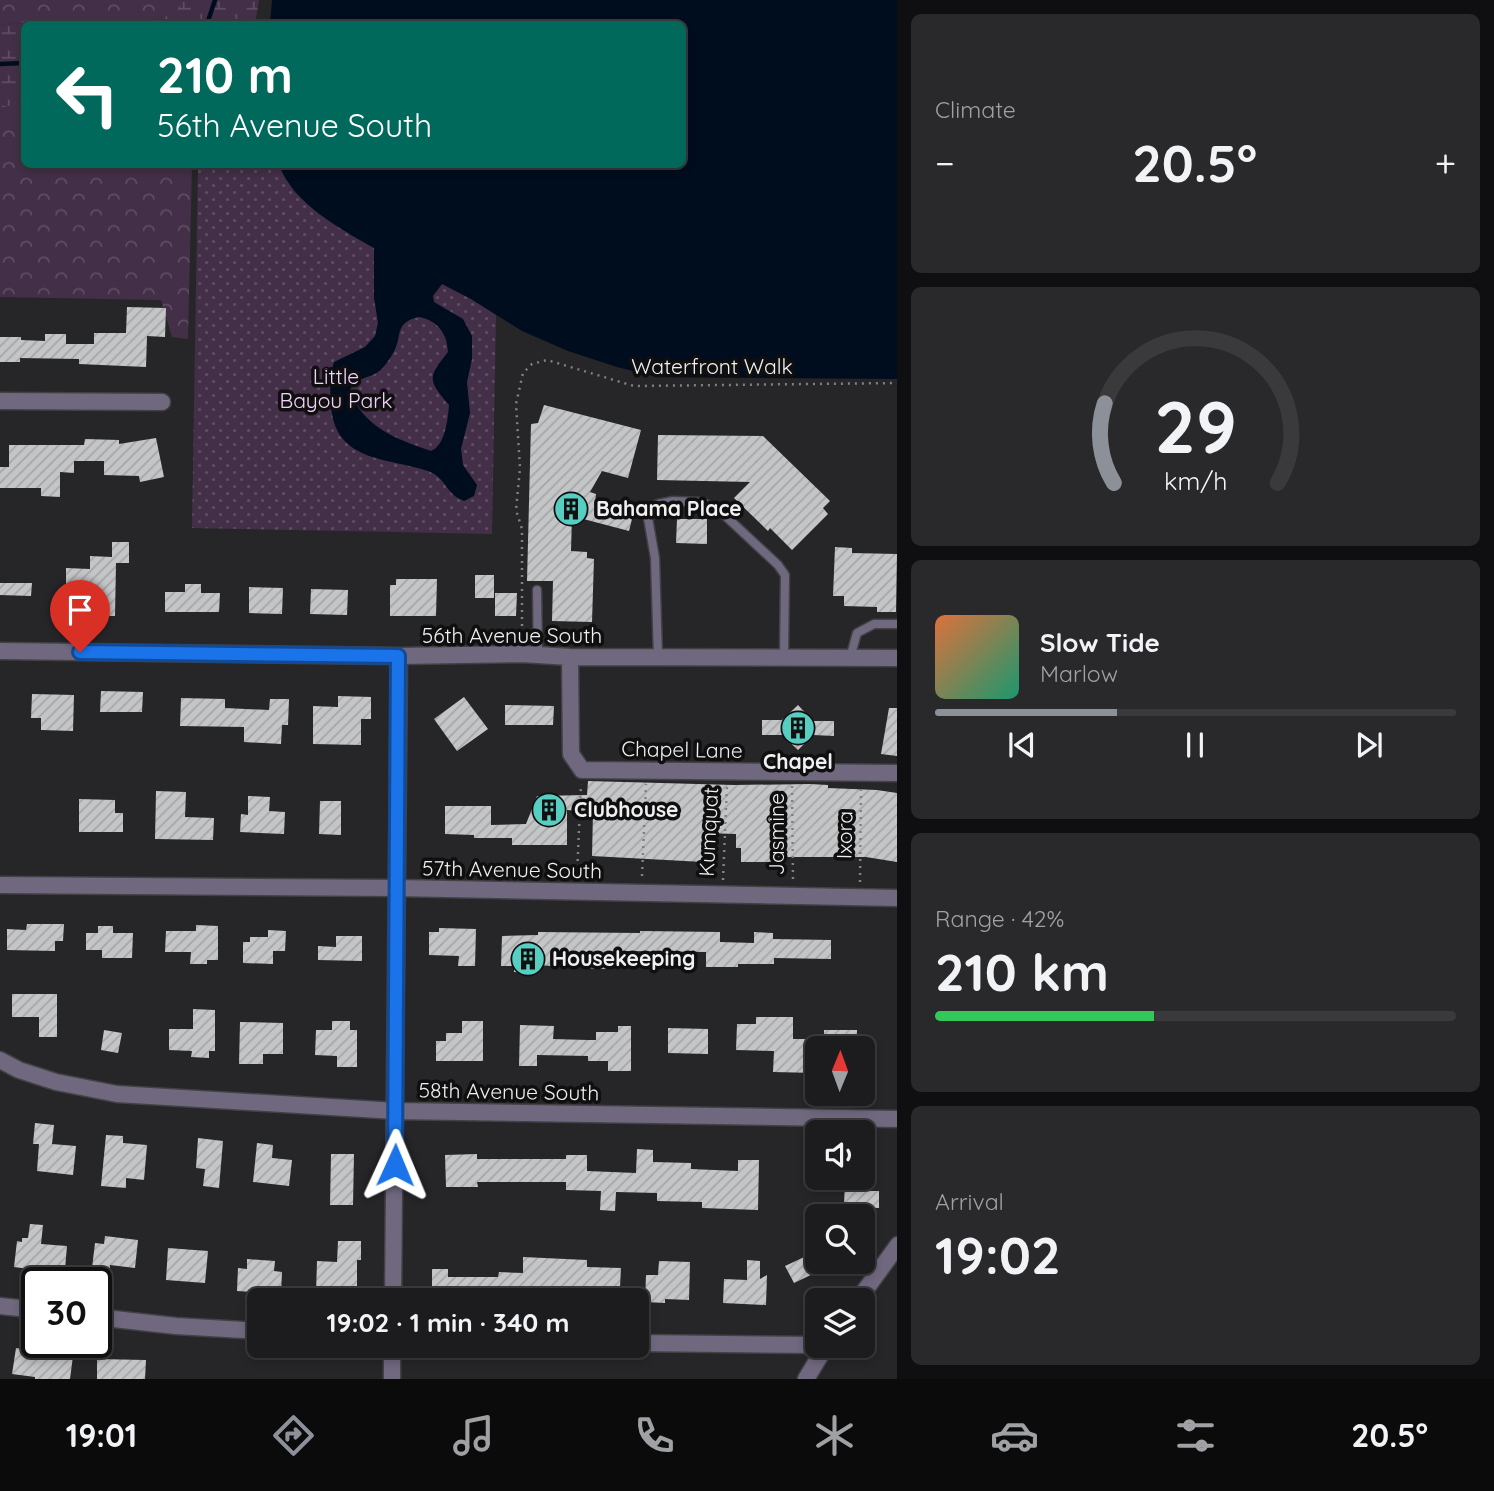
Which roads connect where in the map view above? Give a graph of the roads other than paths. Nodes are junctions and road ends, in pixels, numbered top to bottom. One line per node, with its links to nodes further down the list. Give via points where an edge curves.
1 (0, 401): 2 (street)
2 (163, 402)
3 (537, 590): 6 (lane)
4 (897, 624): 11 (lane, via 874,624 857,633)
5 (0, 651): 7 (street, 56th Avenue South)
6 (530, 655): 7 (street, 56th Avenue South); 8 (street, 56th Avenue South)
7 (398, 656): 15 (street)
8 (570, 657): 9 (street, 56th Avenue South); 13 (street, Chapel Lane, via 571,754 582,770)
9 (658, 657): 10 (street, 56th Avenue South); 10 (lane, via 655,558 648,518 650,509 673,501 701,502 718,509 778,565 785,575)
10 (784, 657): 11 (street, 56th Avenue South)
11 (850, 657): 12 (street, 56th Avenue South)
12 (897, 658)
13 (897, 773)
14 (0, 885): 15 (street, 57th Avenue South)
15 (397, 888): 16 (street, 57th Avenue South); 18 (street)
16 (897, 898)
17 (0, 1060): 18 (street, 58th Avenue South, via 56,1082 117,1094)
18 (396, 1111): 19 (street, 58th Avenue South); 21 (street)
19 (897, 1119)
20 (897, 1245): 22 (street)
21 (393, 1288)
22 (867, 1288)
23 (0, 1306): 24 (street)
24 (21, 1308)
25 (112, 1319): 26 (street)
26 (247, 1330)
27 (649, 1343): 28 (street)
28 (805, 1345)
29 (392, 1358): 31 (street)
30 (819, 1358): 32 (street)
31 (392, 1379)
32 (806, 1379)

